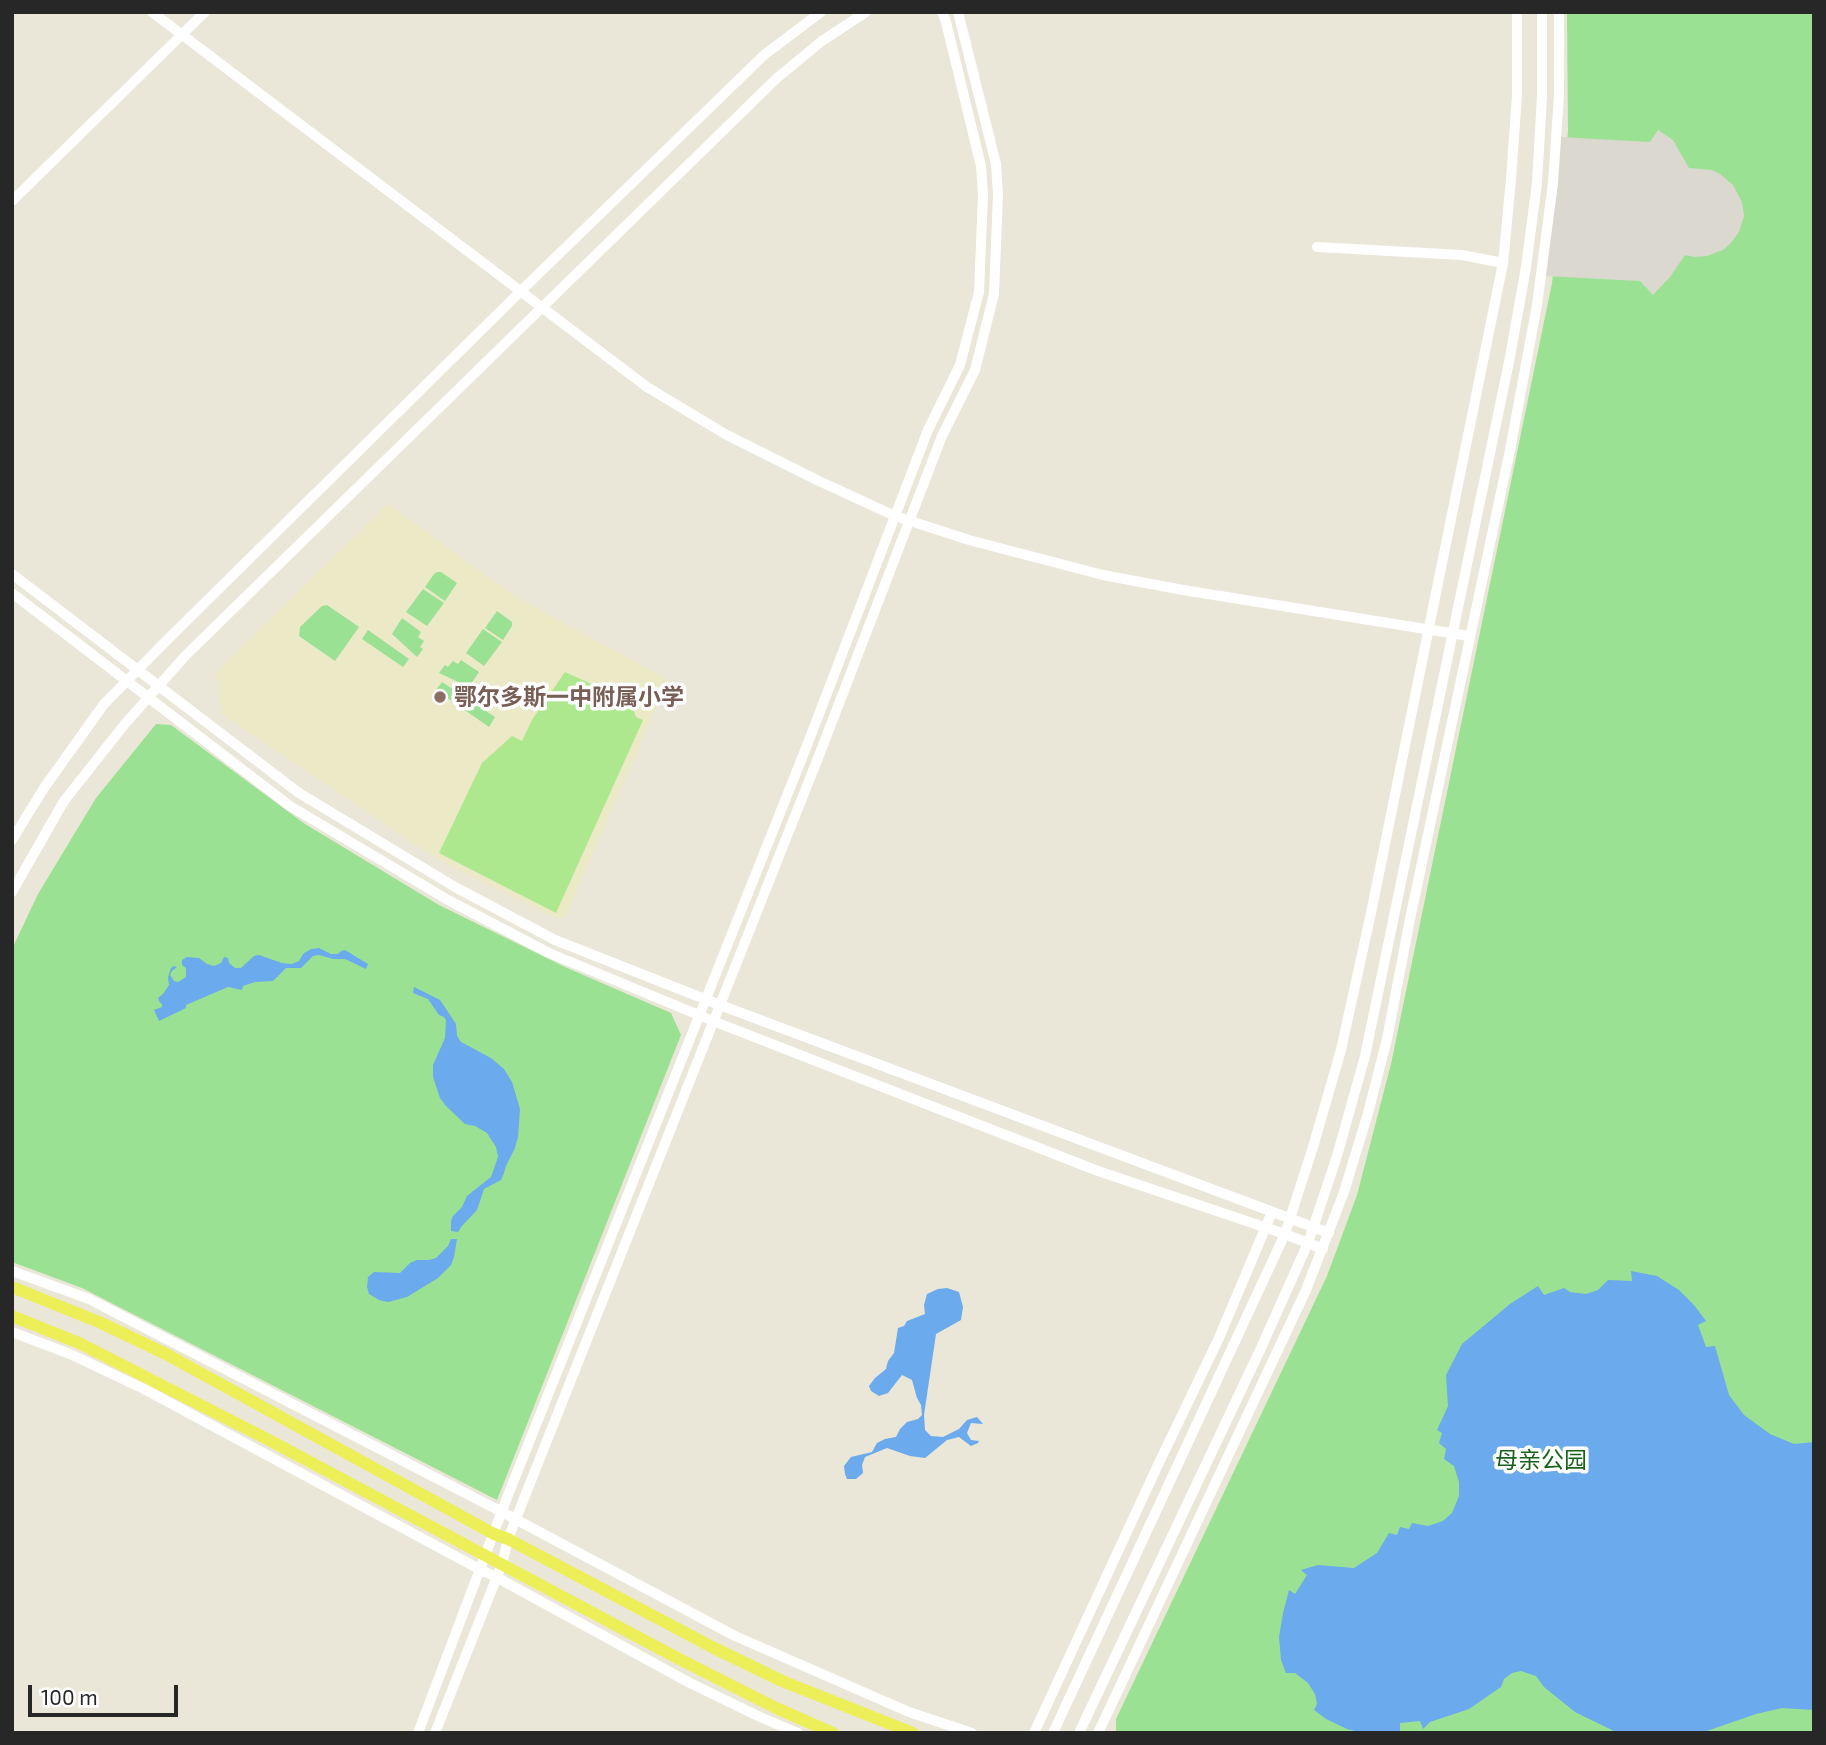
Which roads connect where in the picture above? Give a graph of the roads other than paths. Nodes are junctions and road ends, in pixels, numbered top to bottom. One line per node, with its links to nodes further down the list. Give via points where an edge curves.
1 (152, 12): 10 (street)
2 (205, 12): 10 (street)
3 (821, 12): 14 (street, via 764,55)
4 (866, 12): 15 (street, via 777,78)
5 (942, 12): 16 (street, via 981,166 979,292 960,365 928,430)
6 (958, 12): 17 (street, via 996,164 994,294 975,370 942,436)
7 (1517, 12): 13 (street, via 1517,95)
8 (1542, 12): 21 (street, via 1538,169 1526,267)
9 (1559, 12): 22 (street, via 1559,95 1541,281)
10 (182, 34): 11 (street); 14 (street)
11 (12, 201)
12 (1317, 247): 13 (street, via 1462,255)
13 (1503, 263): 20 (street)
14 (521, 291): 15 (street); 23 (street)
15 (542, 307): 16 (street, via 647,387 725,434); 25 (street)
16 (895, 516): 17 (street); 29 (street)
17 (910, 520): 20 (street, via 1103,575); 30 (street)
18 (12, 574): 23 (street)
19 (12, 593): 24 (street)
20 (1428, 629): 21 (street); 34 (street, via 1341,1050)
21 (1453, 633): 22 (street); 35 (street, via 1365,1056)
22 (1469, 636): 37 (street, via 1387,1039)
23 (138, 669): 24 (street); 25 (street)
24 (127, 680): 26 (street); 27 (street, via 104,704)
25 (159, 686): 26 (street); 29 (street, via 299,793 455,887 555,940)
26 (149, 697): 28 (street, via 64,801); 31 (street, via 290,806 447,900 549,953)
27 (12, 840)
28 (12, 892)
29 (706, 999): 30 (street); 31 (street)
30 (720, 1005): 32 (street); 33 (street)
31 (699, 1015): 32 (street); 45 (street)
32 (713, 1021): 36 (street, via 1098,1171); 46 (street)
33 (1272, 1212): 34 (street); 36 (street)
34 (1290, 1219): 35 (street); 38 (street)
35 (1314, 1227): 37 (street); 39 (street)
36 (1267, 1228): 38 (street); 59 (street)
37 (1329, 1233): 40 (street)
38 (1285, 1234): 39 (street); 60 (street)
39 (1308, 1243): 40 (street); 61 (street)
40 (1323, 1249): 62 (street)
41 (12, 1271): 45 (street, via 89,1298)
42 (12, 1287): 47 (main road, via 166,1354)
43 (12, 1316): 49 (main road, via 79,1343 199,1404)
44 (12, 1332): 51 (street, via 144,1390)
45 (502, 1511): 46 (street); 47 (street)
46 (516, 1520): 48 (street); 58 (street, via 735,1636 909,1712)
47 (494, 1534): 48 (main road); 49 (street)
48 (508, 1539): 50 (street); 57 (main road, via 782,1681)
49 (486, 1557): 50 (main road); 51 (street)
50 (502, 1564): 52 (street); 56 (main road, via 681,1660)
51 (481, 1570): 52 (street); 53 (street)
52 (496, 1577): 54 (street); 55 (street, via 688,1682)
53 (418, 1733)
54 (435, 1733)
55 (798, 1733)
56 (833, 1733)
57 (913, 1733)
58 (972, 1733)
59 (1034, 1733)
60 (1053, 1733)
61 (1079, 1733)
62 (1098, 1733)

